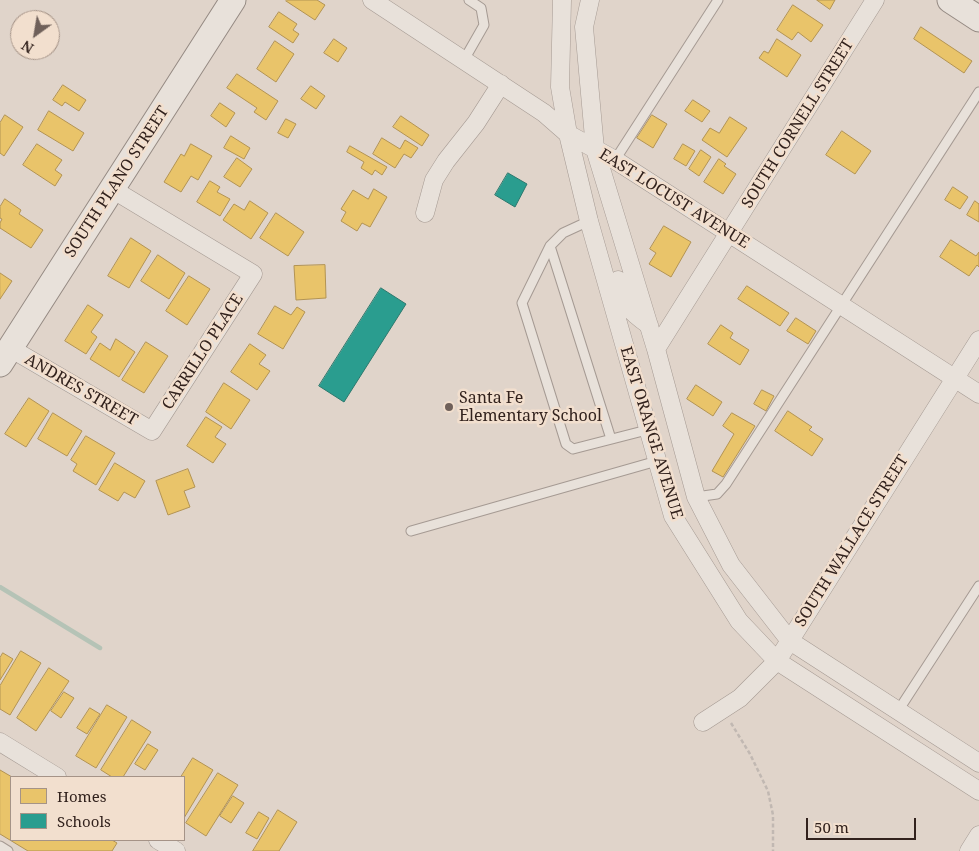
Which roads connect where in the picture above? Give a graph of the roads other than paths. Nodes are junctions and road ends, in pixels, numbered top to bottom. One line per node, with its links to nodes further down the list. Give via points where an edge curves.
1 (233, 0): 16 (main road, SOUTH PLANO STREET)
2 (372, 0): 10 (street, EAST LOCUST AVENUE)
3 (469, 0): 10 (lane, via 481,8 484,25)
4 (562, 0): 13 (street, EAST ORANGE AVENUE, via 560,87)
5 (590, 0): 14 (street, EAST ORANGE AVENUE, via 584,27)
6 (718, 0): 15 (lane)
7 (875, 0): 19 (street, SOUTH CORNELL STREET)
8 (950, 0): 9 (main road)
9 (979, 19)
10 (464, 60): 11 (street, EAST LOCUST AVENUE)
11 (501, 84): 13 (street, EAST LOCUST AVENUE); 17 (street, via 434,180)
12 (979, 92): 21 (lane)
13 (568, 134): 14 (street, EAST LOCUST AVENUE); 18 (street, EAST ORANGE AVENUE)
14 (595, 149): 15 (street, EAST LOCUST AVENUE); 22 (street, EAST ORANGE AVENUE)
15 (615, 160): 19 (street, EAST LOCUST AVENUE)
16 (112, 189): 25 (main road, SOUTH PLANO STREET); 29 (street, CARRILLO PLACE, via 253,274)
17 (424, 213)
18 (589, 221): 20 (lane, via 563,234); 22 (street, via 598,225 604,234 624,301 632,314); 28 (street, EAST ORANGE AVENUE)
19 (729, 233): 21 (street, EAST LOCUST AVENUE); 24 (street, SOUTH CORNELL STREET)
20 (550, 246): 30 (lane); 30 (lane, via 522,303 566,444 573,449)
21 (840, 305): 26 (street, EAST LOCUST AVENUE); 32 (lane, via 726,484 717,494)
22 (648, 325): 24 (street, EAST ORANGE AVENUE)
23 (979, 340): 26 (street, SOUTH WALLACE STREET)
24 (656, 349): 32 (street, EAST ORANGE AVENUE)
25 (5, 356): 29 (street, ANDRES STREET)
26 (954, 378): 27 (street, EAST LOCUST AVENUE); 35 (street, SOUTH WALLACE STREET)
27 (979, 394)
28 (648, 430): 30 (lane); 31 (street, EAST ORANGE AVENUE)
29 (152, 431)
30 (611, 439)
31 (657, 461): 33 (lane); 36 (street, EAST ORANGE AVENUE, via 673,516 739,621)
32 (696, 496): 35 (street, EAST ORANGE AVENUE, via 731,565)
33 (410, 531)
34 (979, 586): 37 (lane)
35 (790, 641): 36 (street, SOUTH WALLACE STREET); 37 (street, EAST ORANGE AVENUE)
36 (777, 661): 38 (street, SOUTH WALLACE STREET, via 740,698); 42 (street, EAST ORANGE AVENUE)
37 (898, 711): 40 (street, EAST ORANGE AVENUE)
38 (703, 722)
39 (0, 742): 41 (street)
40 (979, 763)
41 (55, 776)
42 (979, 791)
43 (979, 835): 48 (street)
44 (160, 841): 47 (street)
45 (0, 846): 46 (lane)
46 (8, 851)
47 (176, 851)
48 (969, 851)

